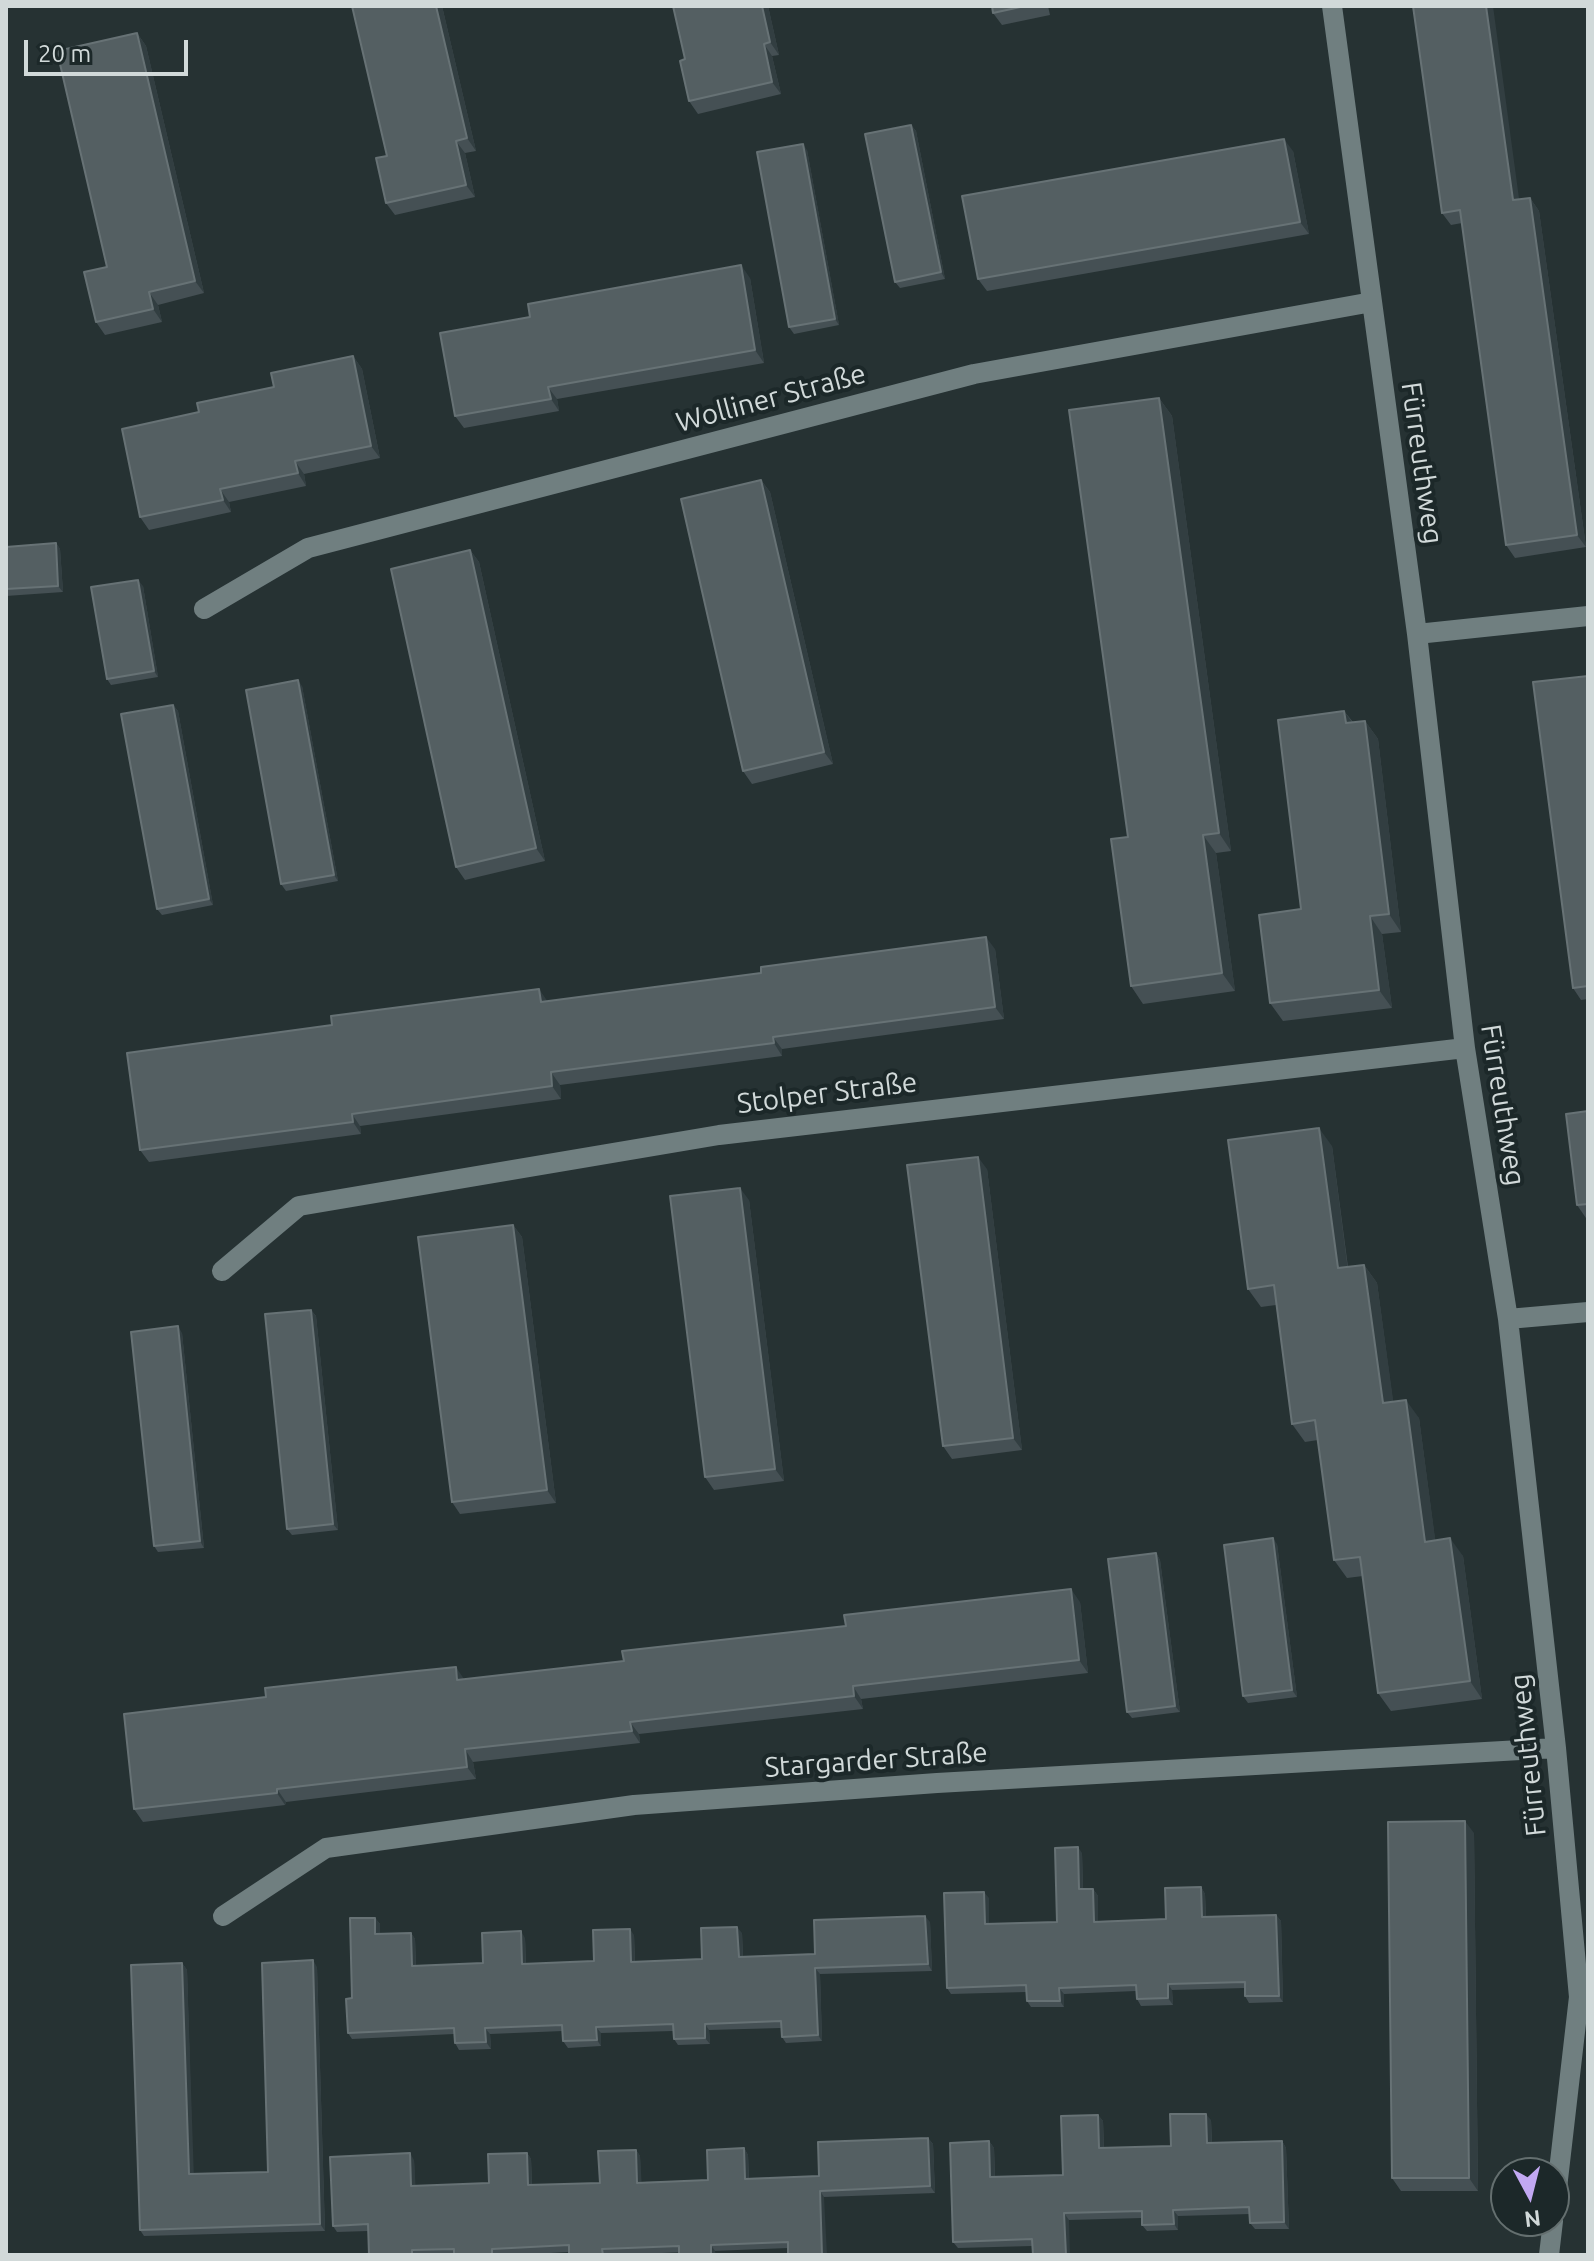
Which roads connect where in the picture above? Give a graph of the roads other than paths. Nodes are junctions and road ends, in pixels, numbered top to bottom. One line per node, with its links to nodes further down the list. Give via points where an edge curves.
1 (1332, 6): 2 (street, Fürreuthweg)
2 (1372, 302): 3 (street, Wolliner Straße, via 974,374 308,548); 5 (street, Fürreuthweg)
3 (204, 609)
4 (1588, 616): 5 (street)
5 (1417, 634): 6 (street, Fürreuthweg)
6 (1465, 1048): 7 (street, Stolper Straße, via 719,1135 299,1206); 9 (street, Fürreuthweg)
7 (222, 1271)
8 (1588, 1312): 9 (street)
9 (1508, 1319): 10 (street, Fürreuthweg)
10 (1556, 1748): 11 (street, Stargarder Straße, via 634,1805 326,1848); 12 (street, Fürreuthweg)
11 (223, 1916)
12 (1584, 1997): 13 (street, Fürreuthweg)
13 (1562, 2157)

